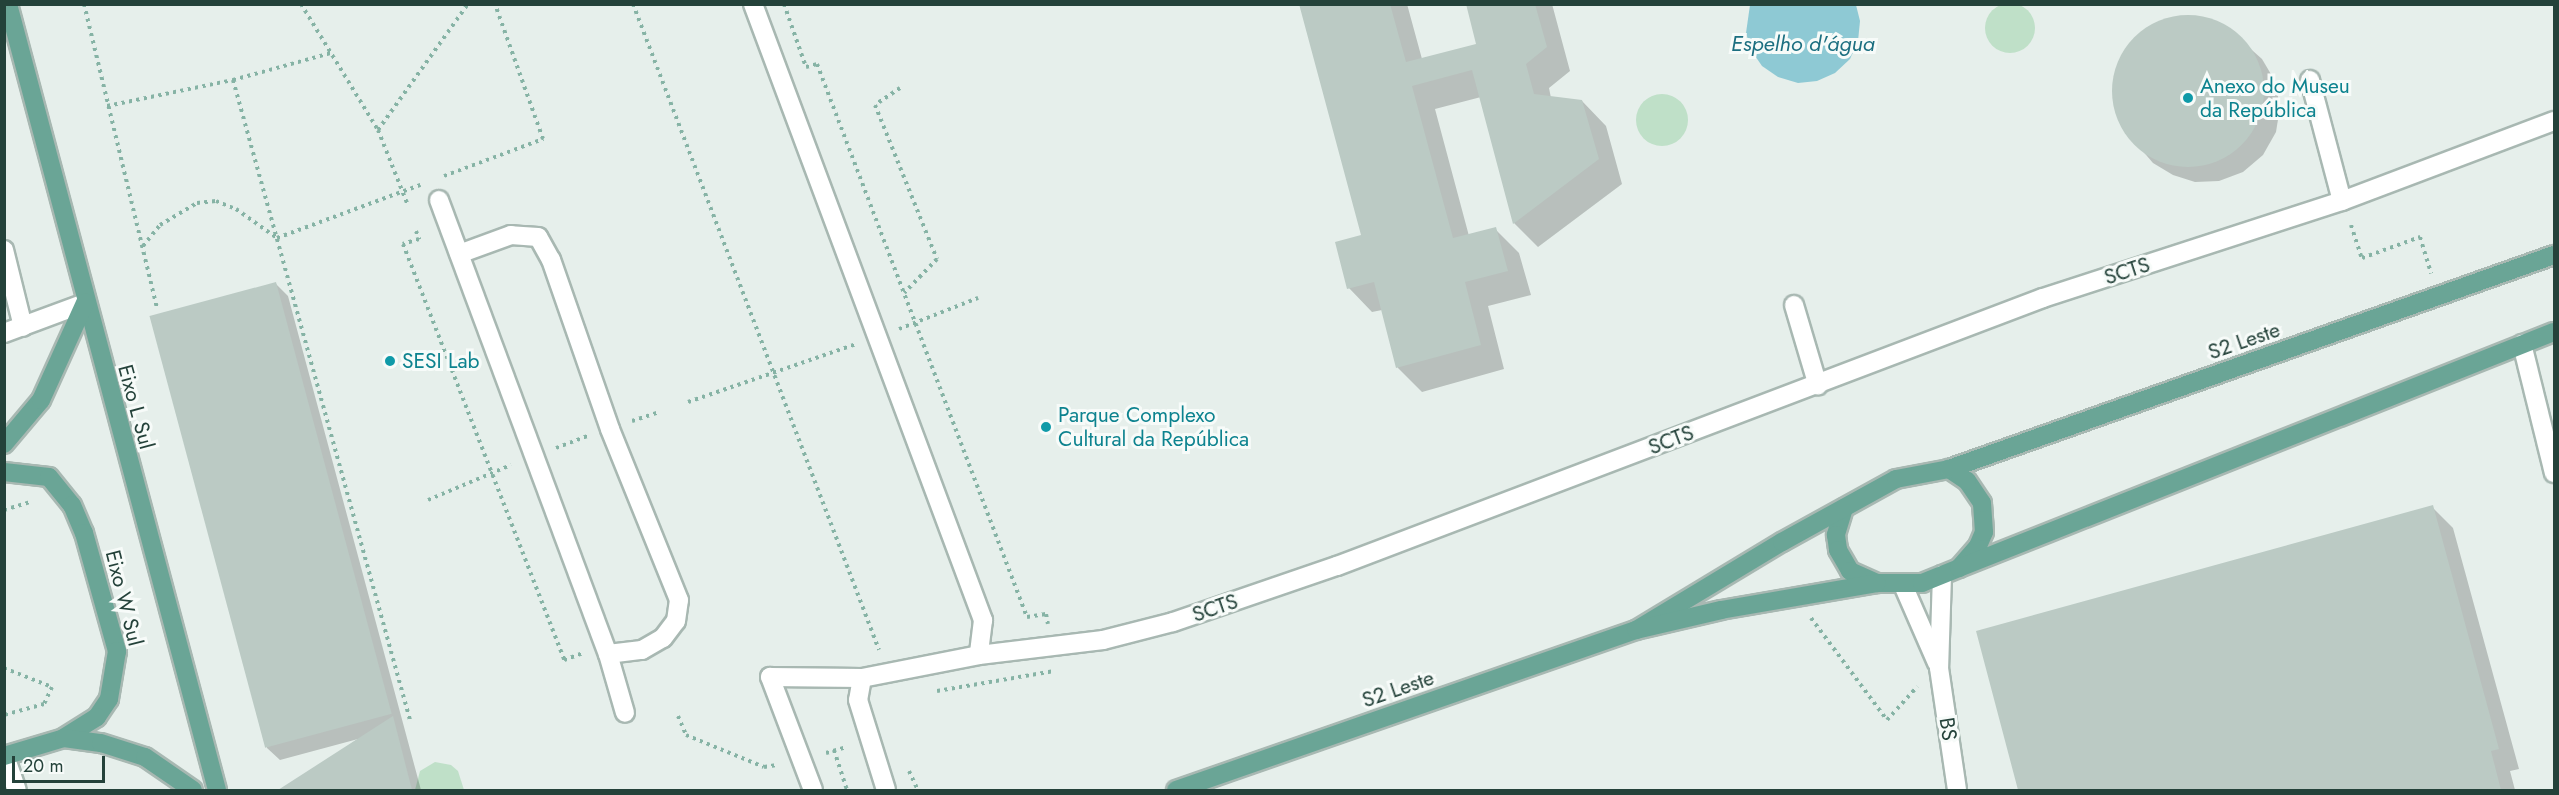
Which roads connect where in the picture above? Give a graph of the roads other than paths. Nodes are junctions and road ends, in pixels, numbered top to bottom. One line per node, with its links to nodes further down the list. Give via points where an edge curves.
1 (8, 4): 10 (main road, Eixo L Sul)
2 (753, 4): 29 (street, via 983,620)
3 (2310, 80): 6 (street)
4 (2554, 121): 6 (street, SCTS)
5 (439, 200): 8 (street)
6 (2342, 201): 16 (street, SCTS, via 2043,298)
7 (4, 250): 12 (street)
8 (459, 254): 28 (street); 28 (street, via 511,235 538,237 551,260 610,429 679,600 676,621 663,638 642,650)
9 (2554, 255): 19 (main road, S2 Leste)
10 (85, 303): 12 (street); 18 (main road, via 40,400); 37 (main road, Eixo L Sul)
11 (1794, 305): 16 (street)
12 (23, 327): 14 (street)
13 (2554, 332): 15 (main road)
14 (4, 333)
15 (2522, 344): 17 (street); 23 (main road)
16 (1818, 386): 29 (street, SCTS, via 1337,566 1173,622 1103,640)
17 (2547, 415): 21 (street)
18 (4, 444)
19 (1949, 469): 22 (main road, via 1896,479); 23 (main road, via 1967,481 1982,502 1986,517 1978,546)
20 (4, 472): 33 (main road, Eixo W Sul, via 49,477 72,505 84,533 117,651 109,699 97,717)
21 (2554, 473)
22 (1844, 508): 25 (main road, via 1836,535 1838,550 1850,571); 27 (main road, S2 Leste)
23 (1959, 568): 24 (main road)
24 (1942, 575): 26 (main road); 30 (street, BS)
25 (1877, 584): 26 (main road); 27 (main road, S2 Leste, via 1721,610)
26 (1903, 585): 30 (street, BS)
27 (1636, 630): 40 (main road, S2 Leste)
28 (608, 654): 32 (street)
29 (979, 655): 31 (street, SCTS)
30 (1939, 668): 41 (street, BS)
31 (862, 678): 38 (street, SCTS, via 770,677); 39 (street, via 858,700)
32 (625, 713)
33 (64, 738): 34 (main road, Eixo W Sul); 36 (main road, via 101,743 145,758)
34 (5, 756): 35 (street)
35 (17, 790)
36 (193, 790)
37 (217, 790)
38 (813, 790)
39 (886, 790)
40 (1176, 790)
41 (1957, 790)

